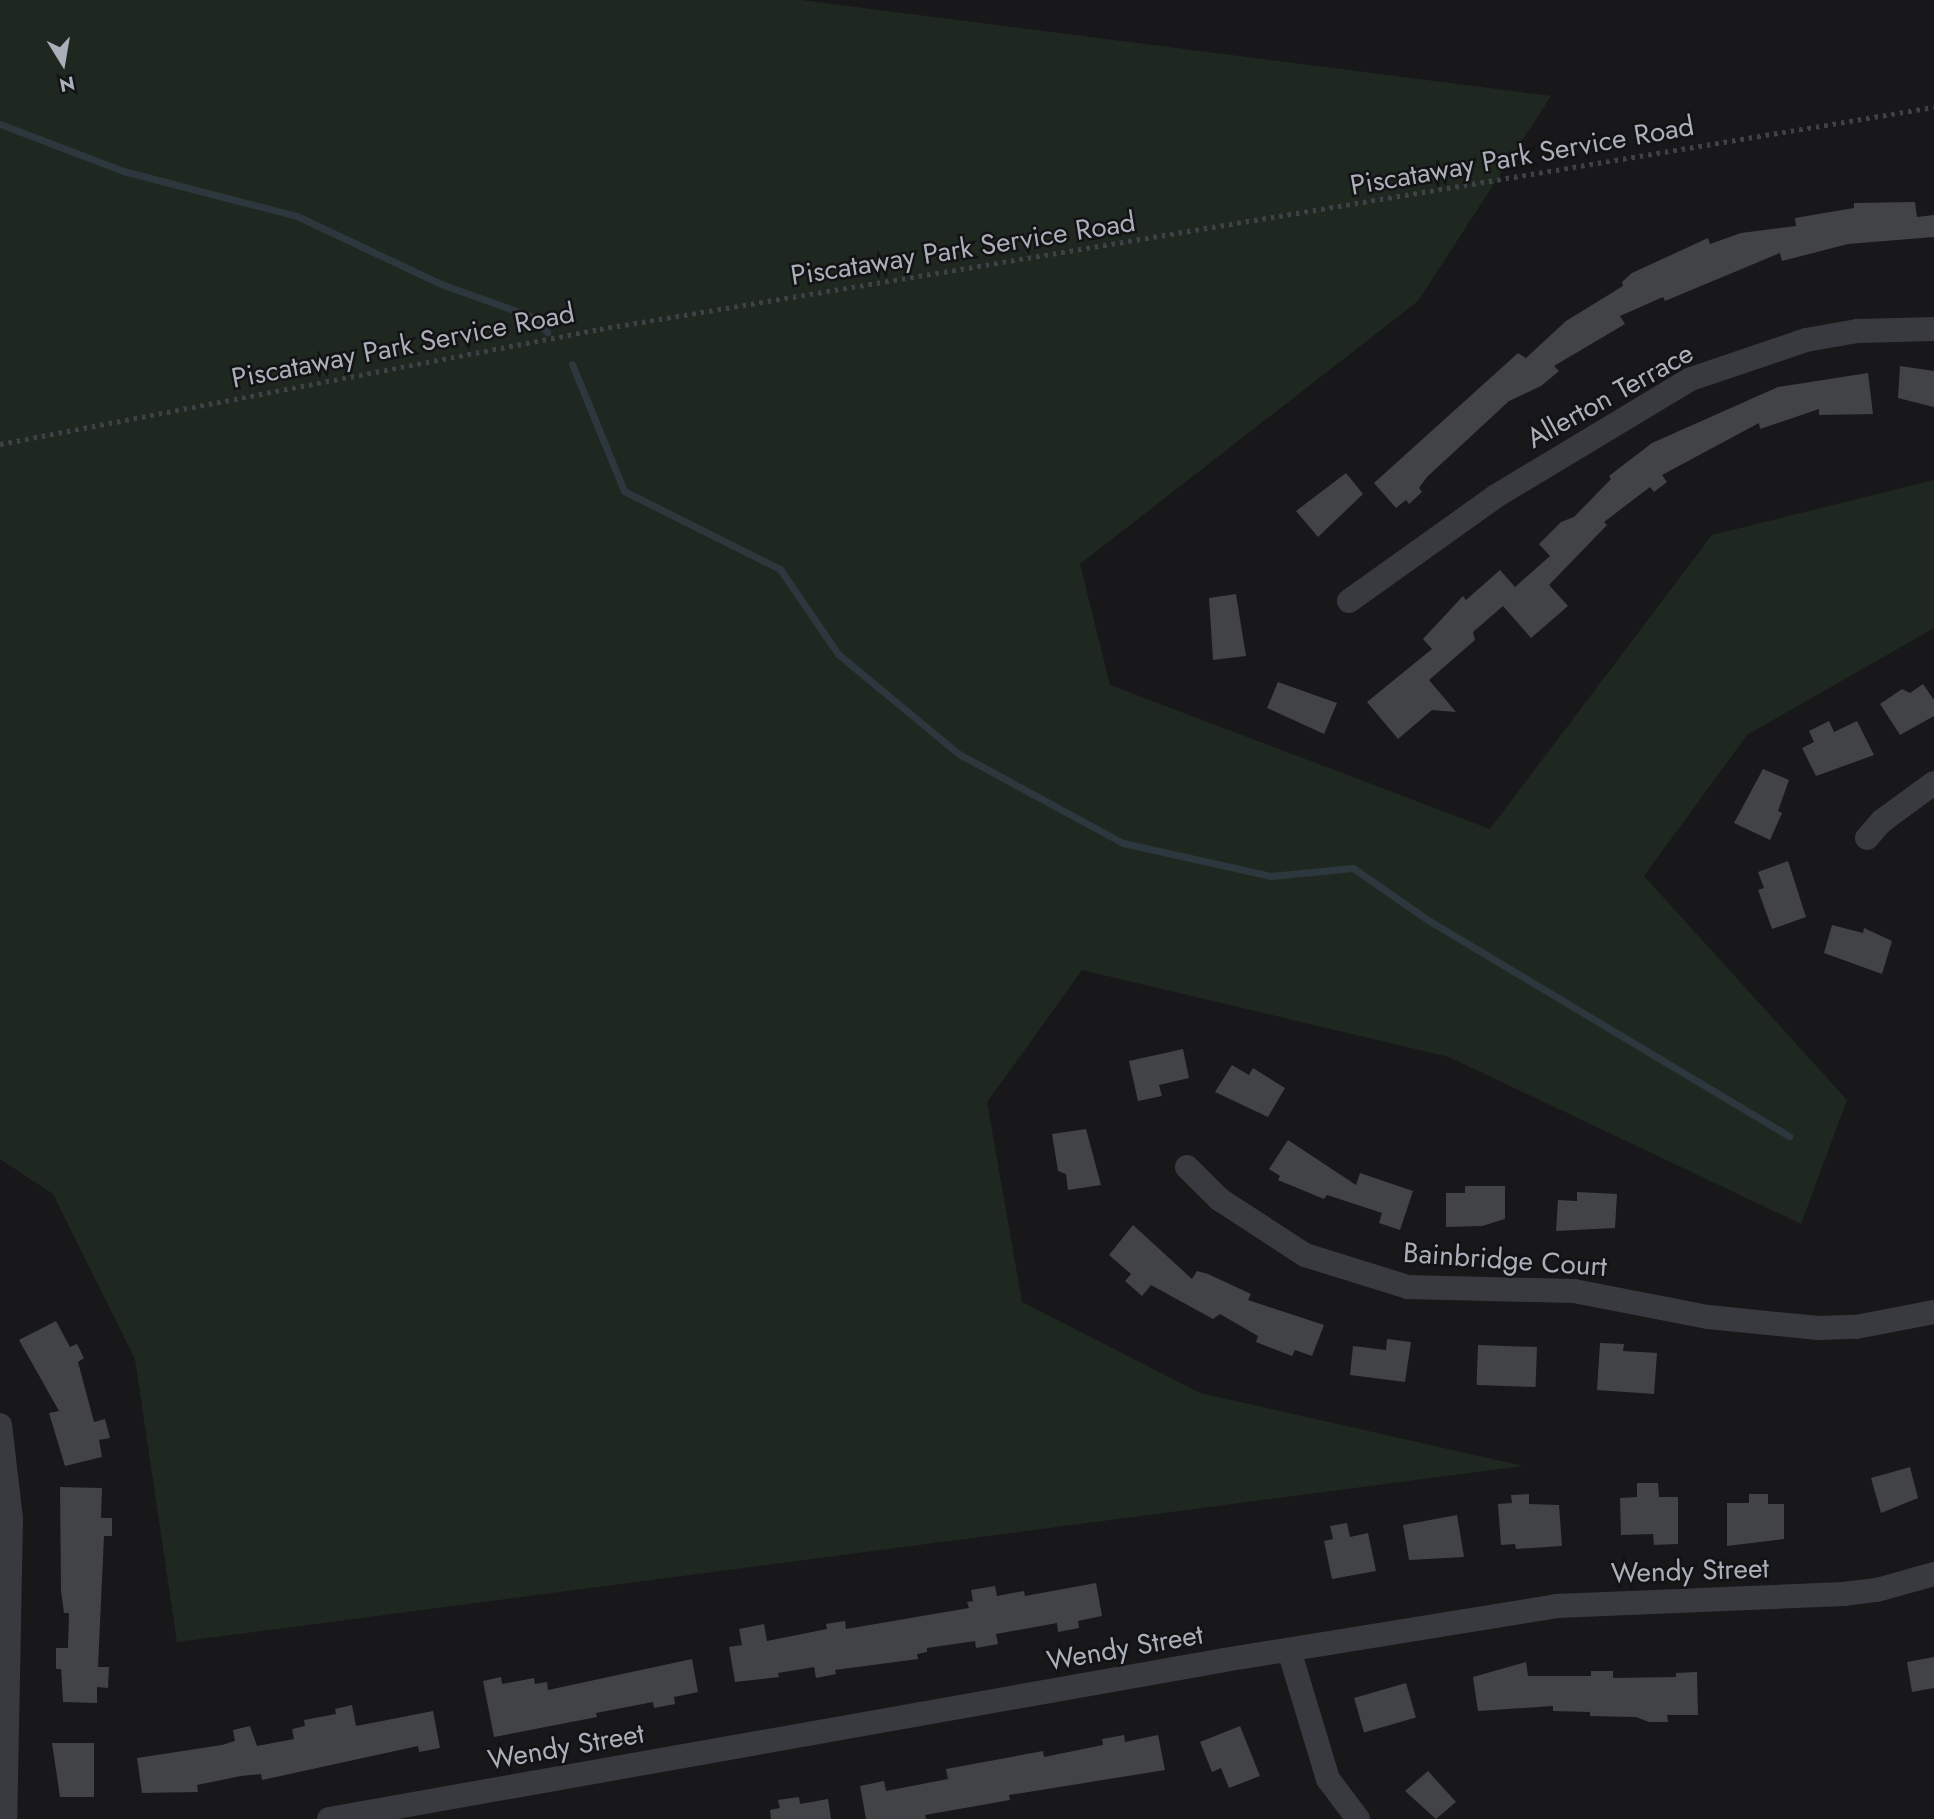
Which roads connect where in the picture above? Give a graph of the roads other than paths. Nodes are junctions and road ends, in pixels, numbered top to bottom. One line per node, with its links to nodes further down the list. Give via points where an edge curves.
1 (1934, 329): 2 (street, Allerton Terrace, via 1857,331 1806,340 1691,380 1496,496)
2 (1349, 601)
3 (1934, 783): 4 (street, via 1882,821)
4 (1867, 838)
5 (1187, 1167): 6 (street, Bainbridge Court, via 1219,1199 1305,1255 1408,1287 1574,1291 1708,1317 1818,1328 1856,1327)
6 (1934, 1312)
7 (0, 1425): 10 (street, via 11,1519)
8 (1934, 1574): 9 (street, Wendy Street, via 1843,1594 1557,1606)
9 (1289, 1650): 11 (street, Wendy Street); 12 (street, via 1328,1779)
10 (5, 1819)
11 (329, 1819)
12 (1358, 1819)

